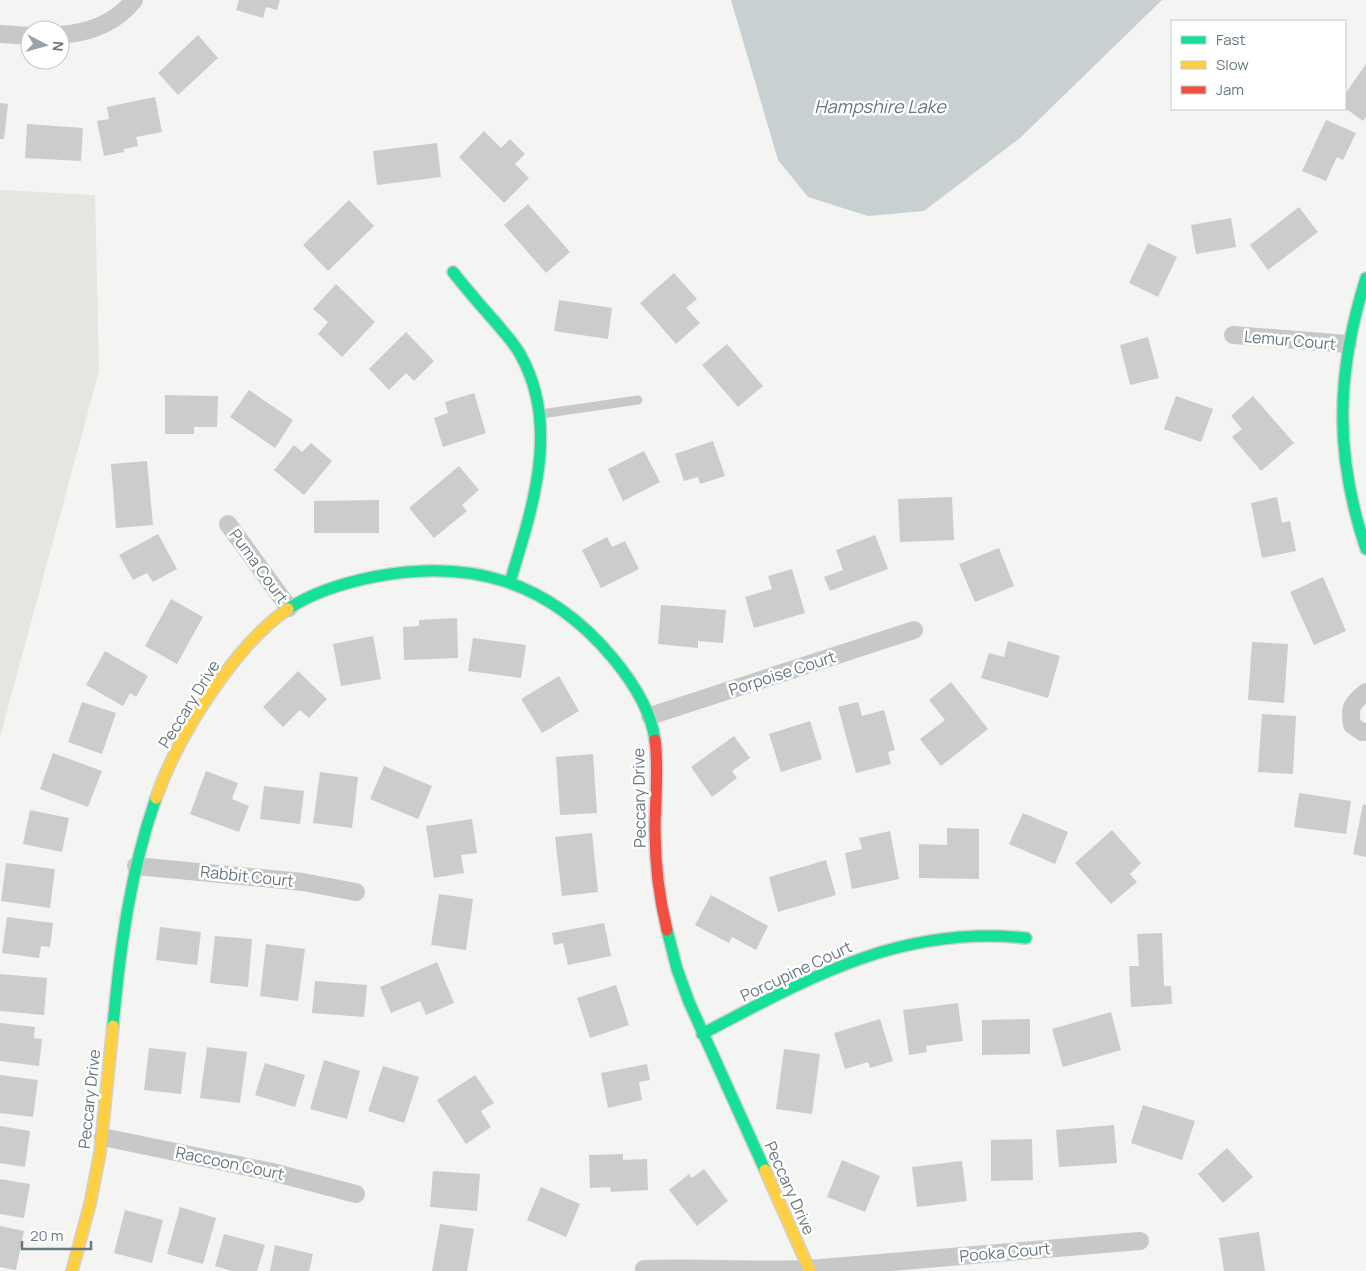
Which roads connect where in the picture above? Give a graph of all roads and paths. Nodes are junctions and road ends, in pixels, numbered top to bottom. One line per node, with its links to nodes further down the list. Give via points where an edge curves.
1 (134, 0): 3 (street, via 105,24)
2 (0, 34): 4 (street)
3 (70, 34)
4 (20, 35)
5 (453, 272): 10 (street, via 521,355 537,393)
6 (1366, 278): 8 (street)
7 (1233, 335): 8 (street, Lemur Court)
8 (1348, 344): 12 (street, via 1343,433 1351,501)
9 (638, 400): 10 (lane)
10 (540, 414): 13 (street, via 542,437 535,489)
11 (228, 524): 14 (street, Puma Court)
12 (1366, 549)
13 (510, 582): 14 (street, Peccary Drive, via 451,571 409,572 334,589); 17 (street, Peccary Drive, via 578,622 630,680)
14 (290, 608): 19 (street, Peccary Drive, via 237,659 191,727 156,795)
15 (914, 630): 17 (street, Porpoise Court)
16 (1366, 692): 18 (street, via 1353,703 1350,714 1352,725)
17 (650, 716): 22 (street, Peccary Drive, via 657,754 655,833 660,897 672,952)
18 (1366, 732)
19 (136, 866): 20 (street, Rabbit Court, via 303,882); 23 (street, Peccary Drive, via 122,950)
20 (356, 892)
21 (1026, 938): 22 (street, Porcupine Court, via 966,937 883,951 814,976)
22 (702, 1034): 27 (street, Peccary Drive)
23 (103, 1137): 24 (street, Raccoon Court, via 272,1172); 28 (street, Peccary Drive)
24 (356, 1194)
25 (1140, 1241): 27 (street, Pooka Court)
26 (644, 1269): 27 (street, Pooka Court)
27 (809, 1270)
28 (72, 1271)

